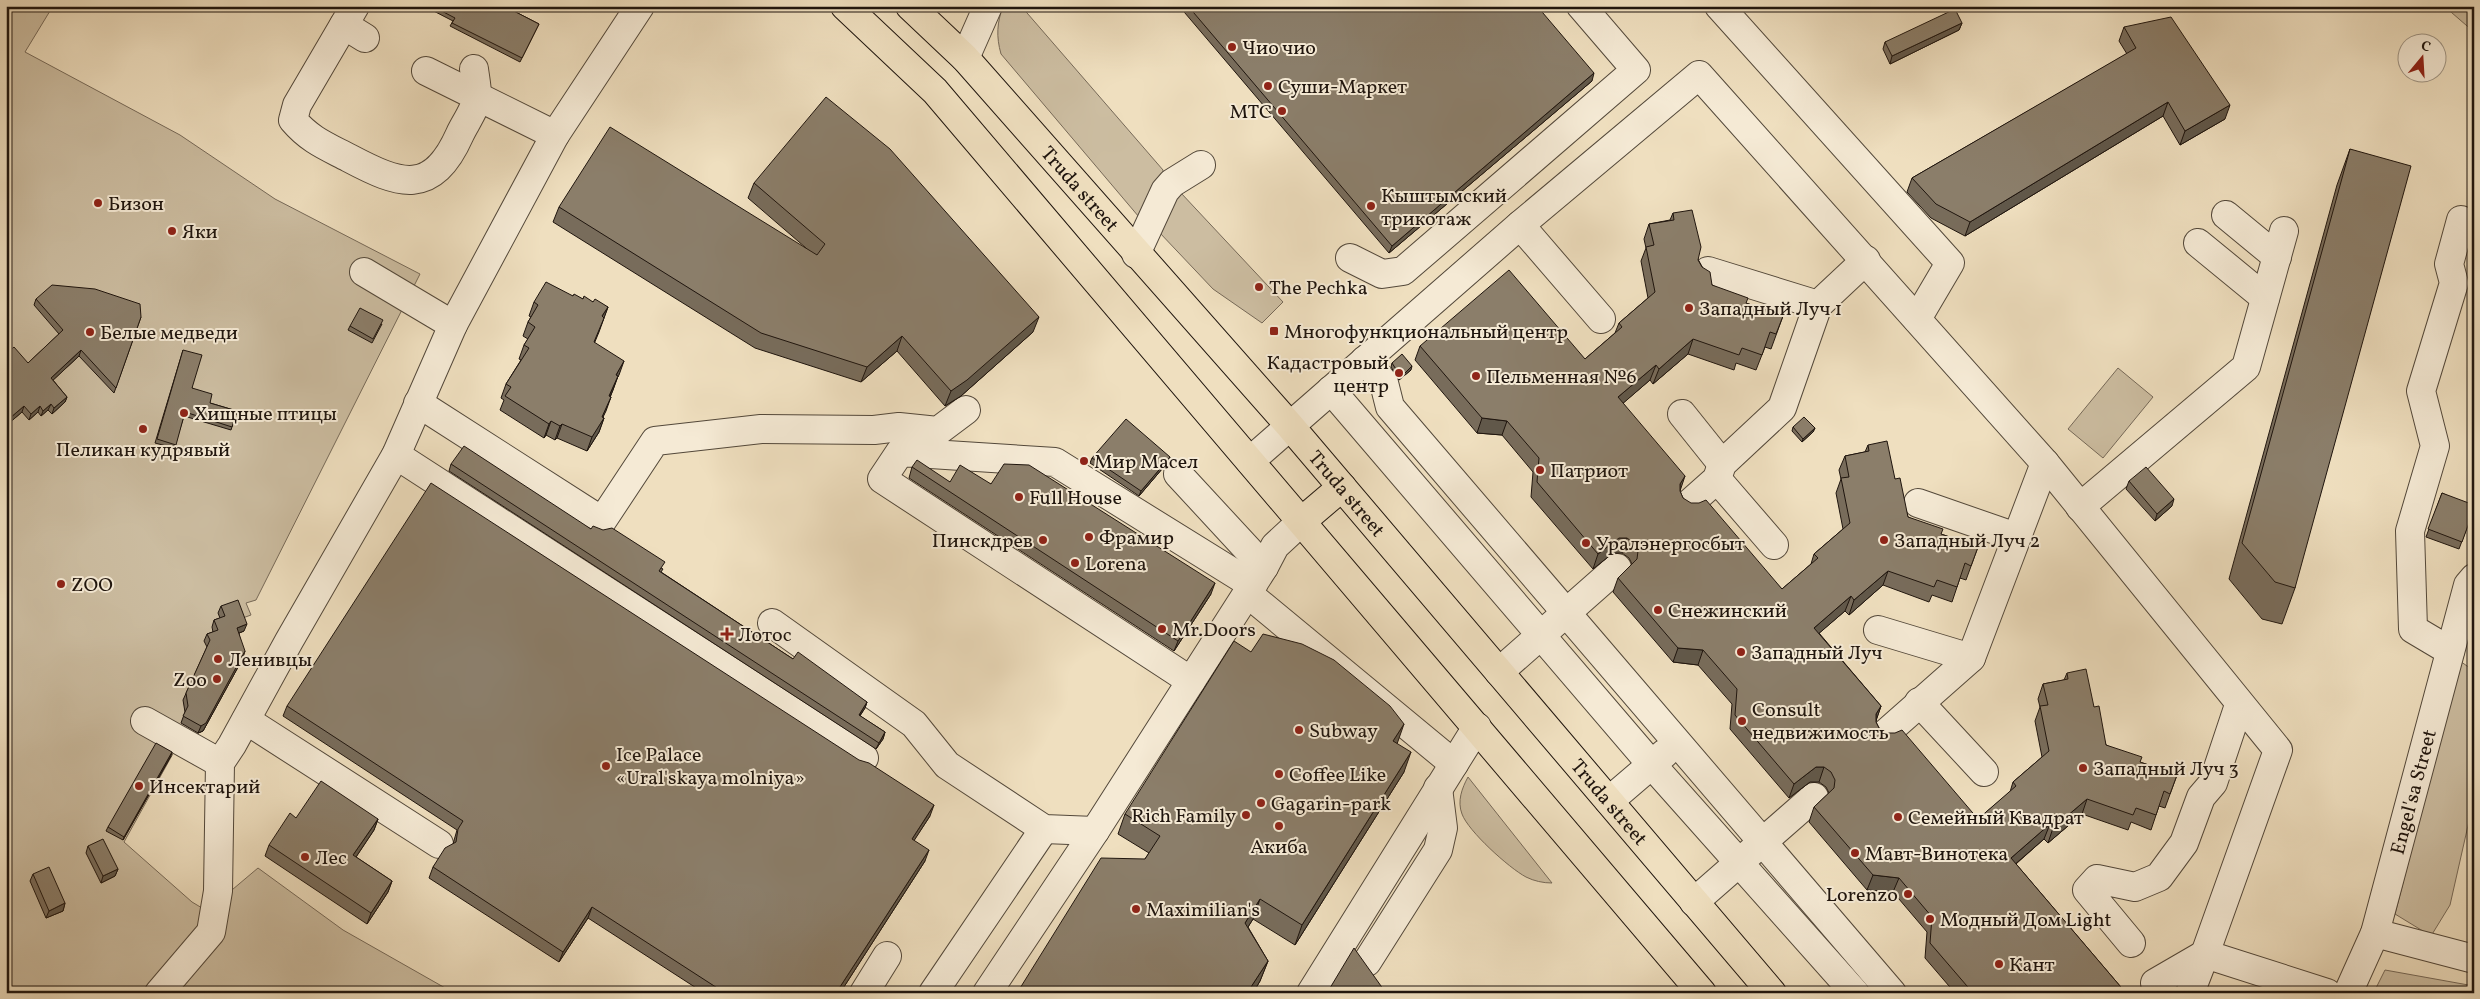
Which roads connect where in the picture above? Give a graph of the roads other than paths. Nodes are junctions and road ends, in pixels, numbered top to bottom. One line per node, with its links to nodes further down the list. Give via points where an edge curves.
1 (640, 6): 12 (street)
2 (845, 6): 37 (main road, via 935,91)
3 (910, 6): 8 (main road, Truda street)
4 (988, 6): 8 (street)
5 (1581, 6): 21 (street, via 1636,70 1403,271 1382,274)
6 (1719, 6): 27 (street, via 1950,263)
7 (355, 23): 11 (street, via 297,105 293,120 305,134 385,177 419,179 437,171 454,148)
8 (965, 58): 19 (main road, Truda street)
9 (474, 69): 11 (street)
10 (426, 71): 11 (street)
11 (477, 97): 12 (street)
12 (555, 135): 29 (street)
13 (1201, 165): 19 (street, via 1165,191)
14 (2226, 216): 20 (street)
15 (2462, 220): 55 (street, via 2449,264 2454,282 2421,391 2436,446 2410,531 2414,629)
16 (1520, 224): 22 (street, via 1699,75); 28 (street); 30 (street)
17 (2284, 231): 20 (street)
18 (2198, 242): 25 (street)
19 (1136, 254): 35 (main road, Truda street)
20 (2277, 257): 25 (street)
21 (1350, 258)
22 (1866, 260): 26 (street); 27 (street)
23 (1708, 270): 26 (street)
24 (364, 272): 29 (street)
25 (2266, 298): 44 (street, via 2246,367)
26 (1818, 304): 39 (street, via 1782,408)
27 (1917, 318): 38 (street)
28 (1601, 319)
29 (453, 325): 32 (street)
30 (1365, 360): 31 (street); 51 (street, via 1384,383 1390,406)
31 (1331, 390): 35 (street); 54 (street)
32 (418, 403): 33 (street, via 602,521 655,441 761,429 874,430 899,427 938,431); 36 (street)
33 (966, 410)
34 (1682, 414): 39 (street)
35 (1290, 426): 37 (street); 41 (main road, Truda street)
36 (396, 455): 61 (street); 66 (street)
37 (1250, 461): 45 (main road)
38 (2044, 463): 44 (street); 46 (street)
39 (1720, 472): 42 (street); 47 (street)
40 (1178, 474): 49 (street)
41 (1342, 487): 45 (main road); 57 (main road, Truda street)
42 (1690, 503)
43 (1918, 503): 46 (street)
44 (2080, 507): 60 (street)
45 (1302, 521): 49 (street, via 1275,546); 63 (main road)
46 (2016, 537): 56 (street)
47 (1774, 545)
48 (1617, 568): 51 (street)
49 (1255, 582): 58 (street); 58 (street, via 1055,462 900,452 882,479); 68 (street)
50 (2471, 582): 55 (street, Engel'sa Street)
51 (1566, 612): 54 (street); 65 (street)
52 (772, 623): 74 (street, via 914,724 946,765)
53 (1878, 630): 56 (street)
54 (1540, 635): 57 (street); 69 (street)
55 (2450, 651): 80 (street, Engel'sa Street)
56 (1971, 658): 59 (street)
57 (1499, 672): 73 (main road, Truda street)
58 (1191, 681): 75 (street)
59 (1919, 702): 64 (street); 70 (street)
60 (2239, 705): 81 (street, via 2213,783 2201,797 2184,843 2158,877 2135,886 2097,879 2087,890); 82 (street, via 2278,750)
61 (246, 720): 67 (street); 77 (street)
62 (144, 721): 67 (street)
63 (1476, 727): 68 (street); 93 (main road)
64 (1886, 733)
65 (1677, 743): 69 (street); 76 (street)
66 (864, 758)
67 (220, 763): 88 (street, via 218,891 211,932)
68 (1454, 764): 71 (street)
69 (1652, 765): 73 (street); 78 (street)
70 (1984, 772)
71 (1438, 788): 85 (street, via 1444,828 1438,850); 92 (street)
72 (1814, 797): 76 (street)
73 (1609, 801): 79 (main road, Truda street)
74 (1044, 829): 75 (street); 90 (street)
75 (1095, 831): 91 (street)
76 (1762, 842): 78 (street); 96 (street)
77 (439, 844)
78 (1740, 862): 79 (street); 95 (street)
79 (1694, 902): 94 (main road, Truda street)
80 (2375, 933): 84 (street); 99 (street, Engel'sa Street)
81 (2131, 943)
82 (2205, 954): 86 (street); 87 (street); 97 (street)
83 (887, 956): 89 (street)
84 (2474, 959)
85 (1367, 962)
86 (2256, 982): 98 (street)
87 (2154, 983)
88 (158, 993)
89 (864, 993)
90 (933, 993)
91 (987, 993)
92 (1311, 993)
93 (1702, 993)
94 (1772, 993)
95 (1855, 993)
96 (1892, 993)
97 (2190, 993)
98 (2327, 993)
99 (2348, 993)

